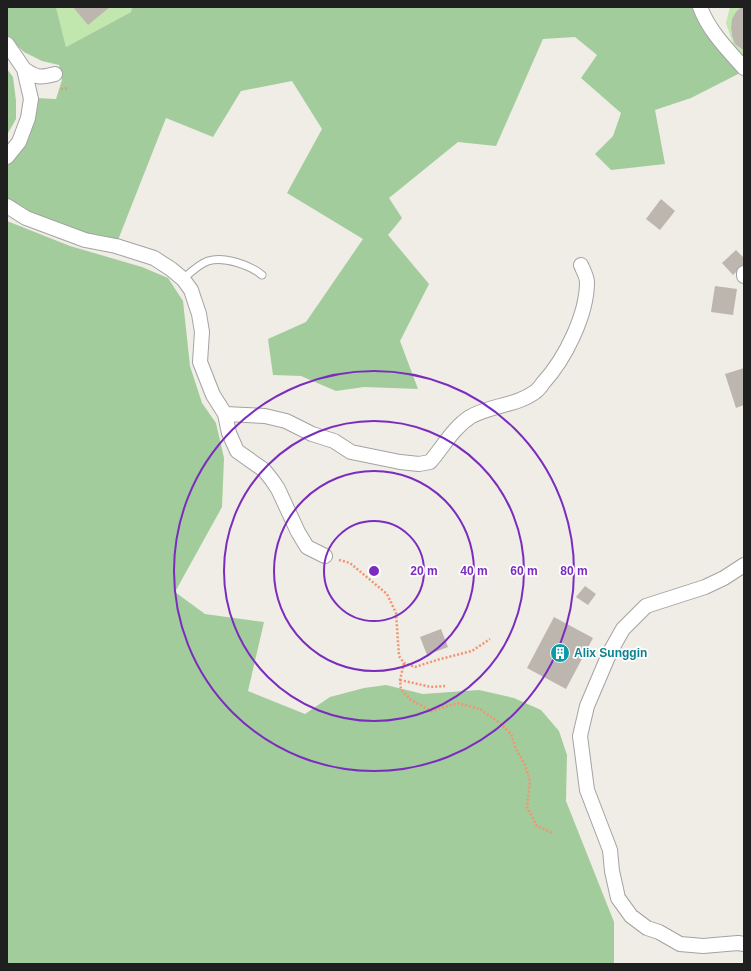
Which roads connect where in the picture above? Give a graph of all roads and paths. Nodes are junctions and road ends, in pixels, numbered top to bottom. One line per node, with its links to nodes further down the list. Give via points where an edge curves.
1 (700, 7): 3 (street, via 719,41)
2 (7, 44): 4 (street)
3 (744, 68)
4 (24, 69): 5 (street, via 34,76); 6 (street, via 31,99 28,118 19,142)
5 (55, 74)
6 (7, 156)
7 (7, 206): 10 (street, via 26,218 84,240 116,246 154,258)
8 (581, 265): 11 (street, via 588,280 586,296 578,325 552,373 535,392 514,403 488,409 470,417 456,428 430,462 400,462 351,452 334,441 286,421 265,416)
9 (262, 275): 10 (lane, via 254,269 220,259 207,261)
10 (183, 279): 11 (street, via 191,290 199,314 202,332 200,362 213,395)
11 (225, 414): 12 (street, via 229,433 237,451 264,470 278,488 307,547)
12 (325, 556): 15 (path, via 350,563 387,594 396,613 399,656)
13 (744, 565): 19 (street, via 705,587 646,606 623,629 610,652 587,706 580,736 587,790 610,850 618,898 631,916 647,928 680,944)
14 (490, 640): 15 (path, via 472,652 415,667)
15 (404, 663): 16 (path)
16 (400, 680): 17 (path, via 431,687); 18 (path, via 401,690 411,700 431,711 458,703 480,709 511,734 530,781 527,806 537,826)
17 (445, 686)
18 (552, 833)
19 (744, 944)

